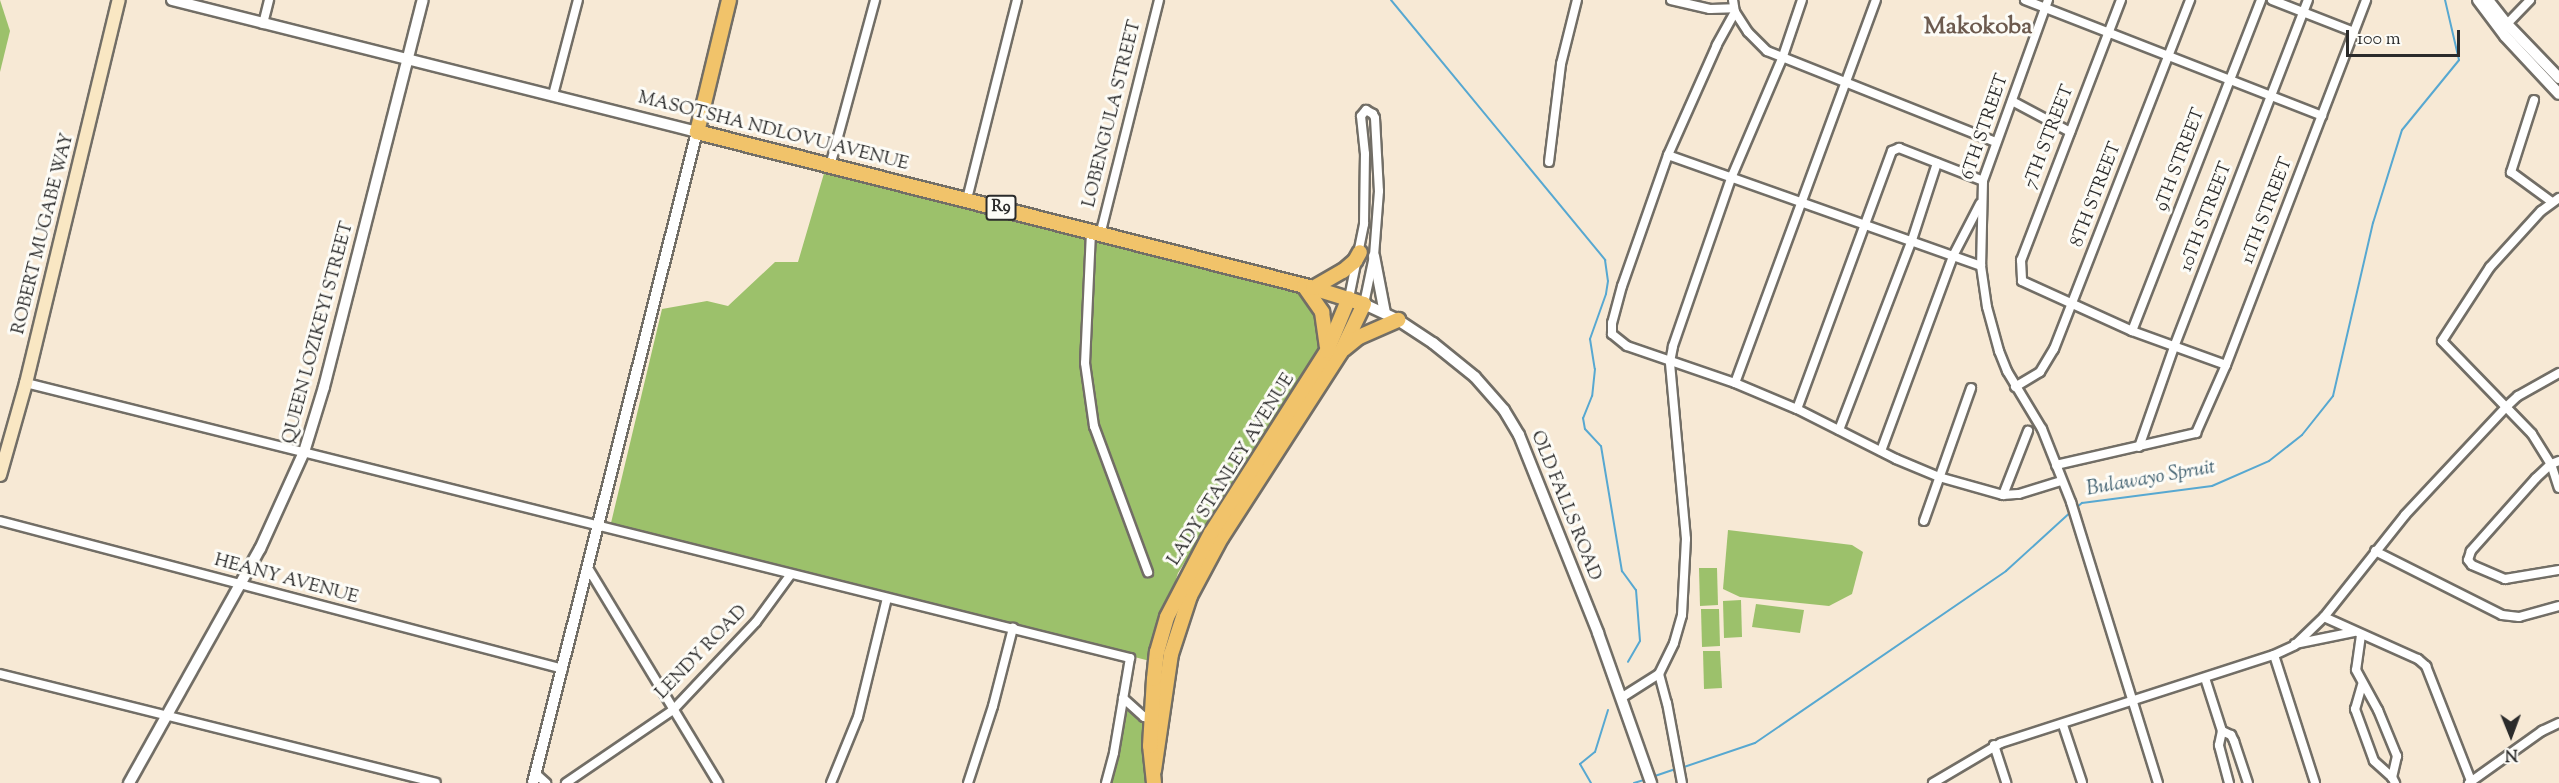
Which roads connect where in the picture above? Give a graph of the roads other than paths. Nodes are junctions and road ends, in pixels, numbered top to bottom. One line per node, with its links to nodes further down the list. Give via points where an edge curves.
1 (118, 0): 75 (main road, ROBERT MUGABE WAY)
2 (172, 0): 27 (street, MASOTSHA NDLOVU AVENUE)
3 (269, 0): 27 (street)
4 (423, 0): 32 (street, QUEEN LOZIKEYI STREET)
5 (578, 0): 38 (street)
6 (729, 0): 43 (highway)
7 (875, 0): 49 (street)
8 (1017, 0): 52 (street)
9 (1159, 0): 57 (street, LOBENGULA STREET)
10 (1577, 0): 47 (street, via 1559,75)
11 (1671, 0): 25 (street, via 1710,9)
12 (1802, 0): 33 (street)
13 (1876, 0): 36 (street)
14 (2025, 0): 24 (street)
15 (2121, 0): 30 (street, 7TH STREET)
16 (2190, 0): 31 (street, 8TH STREET)
17 (2260, 0): 35 (street, 9TH STREET)
18 (2272, 0): 26 (street)
19 (2308, 0): 26 (street, 10TH STREET)
20 (2366, 0): 29 (street, 11TH STREET)
21 (2478, 0): 37 (street, via 2505,36)
22 (2488, 0): 28 (street)
23 (2530, 0): 28 (street)
24 (2046, 4): 30 (street); 41 (street, 6TH STREET)
25 (1734, 6): 33 (street, via 1753,39); 46 (street)
26 (2303, 12): 29 (street); 39 (street, 10TH STREET)
27 (263, 24): 32 (street, MASOTSHA NDLOVU AVENUE)
28 (2507, 24): 34 (street)
29 (2354, 32): 42 (street, 11TH STREET)
30 (2108, 33): 31 (street); 44 (street, 7TH STREET)
31 (2168, 56): 35 (street); 66 (street, 8TH STREET)
32 (409, 58): 38 (street, MASOTSHA NDLOVU AVENUE); 85 (street, QUEEN LOZIKEYI STREET)
33 (1782, 59): 36 (street); 50 (street)
34 (2559, 78)
35 (2229, 80): 39 (street); 69 (street, 9TH STREET)
36 (1846, 84): 45 (street); 54 (street)
37 (2559, 94)
38 (553, 95): 43 (street, MASOTSHA NDLOVU AVENUE)
39 (2271, 96): 42 (street); 70 (street, 10TH STREET)
40 (2534, 100): 53 (street, via 2511,172)
41 (2012, 101): 44 (street); 45 (street, 6TH STREET)
42 (2322, 116): 73 (street, 11TH STREET)
43 (697, 132): 49 (highway, MASOTSHA NDLOVU AVENUE / R9); 95 (street)
44 (2070, 132): 66 (street, 7TH STREET, via 2021,260 2022,281)
45 (1996, 142): 51 (street, 6TH STREET)
46 (1668, 155): 50 (street); 72 (street, via 1622,286 1611,331 1613,337 1627,346)
47 (1549, 162)
48 (1937, 163): 51 (street); 56 (street, via 1899,148 1892,151); 58 (street)
49 (830, 166): 52 (highway, MASOTSHA NDLOVU AVENUE / R9)
50 (1732, 176): 54 (street); 72 (street)
51 (1983, 181): 55 (street, 6TH STREET)
52 (966, 199): 57 (highway, MASOTSHA NDLOVU AVENUE / R9)
53 (2555, 200): 79 (street, via 2490,267 2442,341)
54 (1804, 202): 56 (street); 76 (street)
55 (1980, 203): 60 (street); 62 (street, 6TH STREET)
56 (1866, 223): 58 (street); 80 (street)
57 (1095, 234): 63 (highway, MASOTSHA NDLOVU AVENUE / R9); 99 (street, LOBENGULA STREET, via 1085,363 1094,426)
58 (1911, 240): 60 (street); 81 (street)
59 (1360, 252): 61 (street, via 1365,187 1360,116 1366,110 1373,114 1378,153); 63 (highway, via 1343,271); 64 (street)
60 (1953, 255): 62 (street); 84 (street)
61 (1374, 256): 65 (street); 67 (street)
62 (1981, 266): 77 (street, 6TH STREET, via 1992,331)
63 (1309, 287): 64 (highway, MASOTSHA NDLOVU AVENUE / R9); 71 (highway, via 1323,312)
64 (1349, 298): 65 (highway, MASOTSHA NDLOVU AVENUE / R9); 71 (highway, LADY STANLEY AVENUE)
65 (1364, 304): 67 (street, OLD FALLS ROAD); 71 (highway, LADY STANLEY AVENUE)
66 (2072, 306): 69 (street); 77 (street, 8TH STREET, via 2046,365 2033,378)
67 (1385, 313): 68 (street, OLD FALLS ROAD)
68 (1398, 320): 71 (highway); 115 (street, OLD FALLS ROAD, via 1475,377 1504,410 1519,435)
69 (2132, 331): 70 (street)
70 (2174, 347): 73 (street); 83 (street, 10TH STREET)
71 (1334, 351): 119 (highway, LADY STANLEY AVENUE, via 1238,489 1181,587 1157,652)
72 (1670, 362): 76 (street); 111 (street, via 1685,501 1686,564 1678,632)
73 (2226, 365): 83 (street, 11TH STREET, via 2196,433)
74 (2559, 372): 79 (street)
75 (26, 383): 85 (street); 88 (main road, ROBERT MUGABE WAY)
76 (1735, 383): 80 (street)
77 (2015, 387): 87 (street, 6TH STREET, via 2042,429)
78 (1971, 388): 89 (street)
79 (2506, 406): 86 (street); 96 (street)
80 (1797, 410): 81 (street)
81 (1839, 430): 84 (street)
82 (2028, 431): 92 (street)
83 (2139, 447): 87 (street)
84 (1881, 451): 89 (street)
85 (304, 452): 95 (street); 101 (street, QUEEN LOZIKEYI STREET, via 279,512)
86 (2555, 463): 91 (street); 98 (street, via 2471,551 2468,560 2472,566 2505,579)
87 (2056, 465): 90 (street, 6TH STREET)
88 (0, 475)
89 (1939, 477): 92 (street); 94 (street)
90 (2061, 481): 92 (street); 116 (street, 6TH STREET)
91 (2559, 488)
92 (2004, 495)
93 (0, 521): 101 (street, HEANY AVENUE)
94 (1924, 521)
95 (598, 525): 97 (street); 100 (street)
96 (2375, 551): 103 (street, via 2502,615 2519,617); 104 (street)
97 (588, 568): 109 (street); 117 (street)
98 (2559, 570)
99 (1148, 572)
100 (791, 574): 102 (street); 117 (street, LENDY ROAD, via 756,621)
101 (239, 584): 109 (street, HEANY AVENUE); 118 (street, QUEEN LOZIKEYI STREET)
102 (887, 598): 105 (street); 135 (street, via 858,717)
103 (2559, 606)
104 (2324, 617): 106 (street); 107 (street)
105 (1013, 628): 114 (street, via 1130,658); 136 (street)
106 (2358, 634): 107 (street); 113 (street, via 2355,666); 129 (street, via 2426,666)
107 (2295, 645): 108 (street)
108 (2274, 656): 112 (street); 145 (street)
109 (563, 669): 125 (street)
110 (0, 674): 118 (street)
111 (1659, 674): 115 (street); 127 (street)
112 (2205, 678): 116 (street); 122 (street)
113 (2362, 685): 126 (street, via 2378,710 2397,756); 126 (street, via 2355,709 2374,761)
114 (1123, 698): 119 (street, via 1144,717); 137 (street)
115 (1621, 698): 138 (street, OLD FALLS ROAD)
116 (2134, 702): 121 (street); 142 (street, 6TH STREET)
117 (673, 710): 133 (street, LENDY ROAD); 134 (street)
118 (169, 715): 130 (street, QUEEN LOZIKEYI STREET); 131 (street)
119 (1157, 720): 124 (highway, LADY STANLEY AVENUE, via 1150,746)
120 (2559, 723): 129 (street)
121 (2063, 725): 123 (street); 128 (street)
122 (2222, 731): 143 (street, via 2219,746); 144 (street, via 2231,735)
123 (1994, 746): 139 (street); 140 (street)
124 (1154, 777)
125 (534, 778): 132 (street)
126 (2394, 780)
127 (1682, 782)
128 (2082, 782): 141 (street)
129 (2470, 782)
130 (129, 783)
131 (436, 783)
132 (546, 783)
133 (566, 783)
134 (718, 783)
135 (831, 783)
136 (968, 783)
137 (1106, 783)
138 (1650, 783)
139 (1933, 783)
140 (2006, 783)
141 (2093, 783)
142 (2158, 783)
143 (2229, 783)
144 (2248, 783)
145 (2315, 783)

